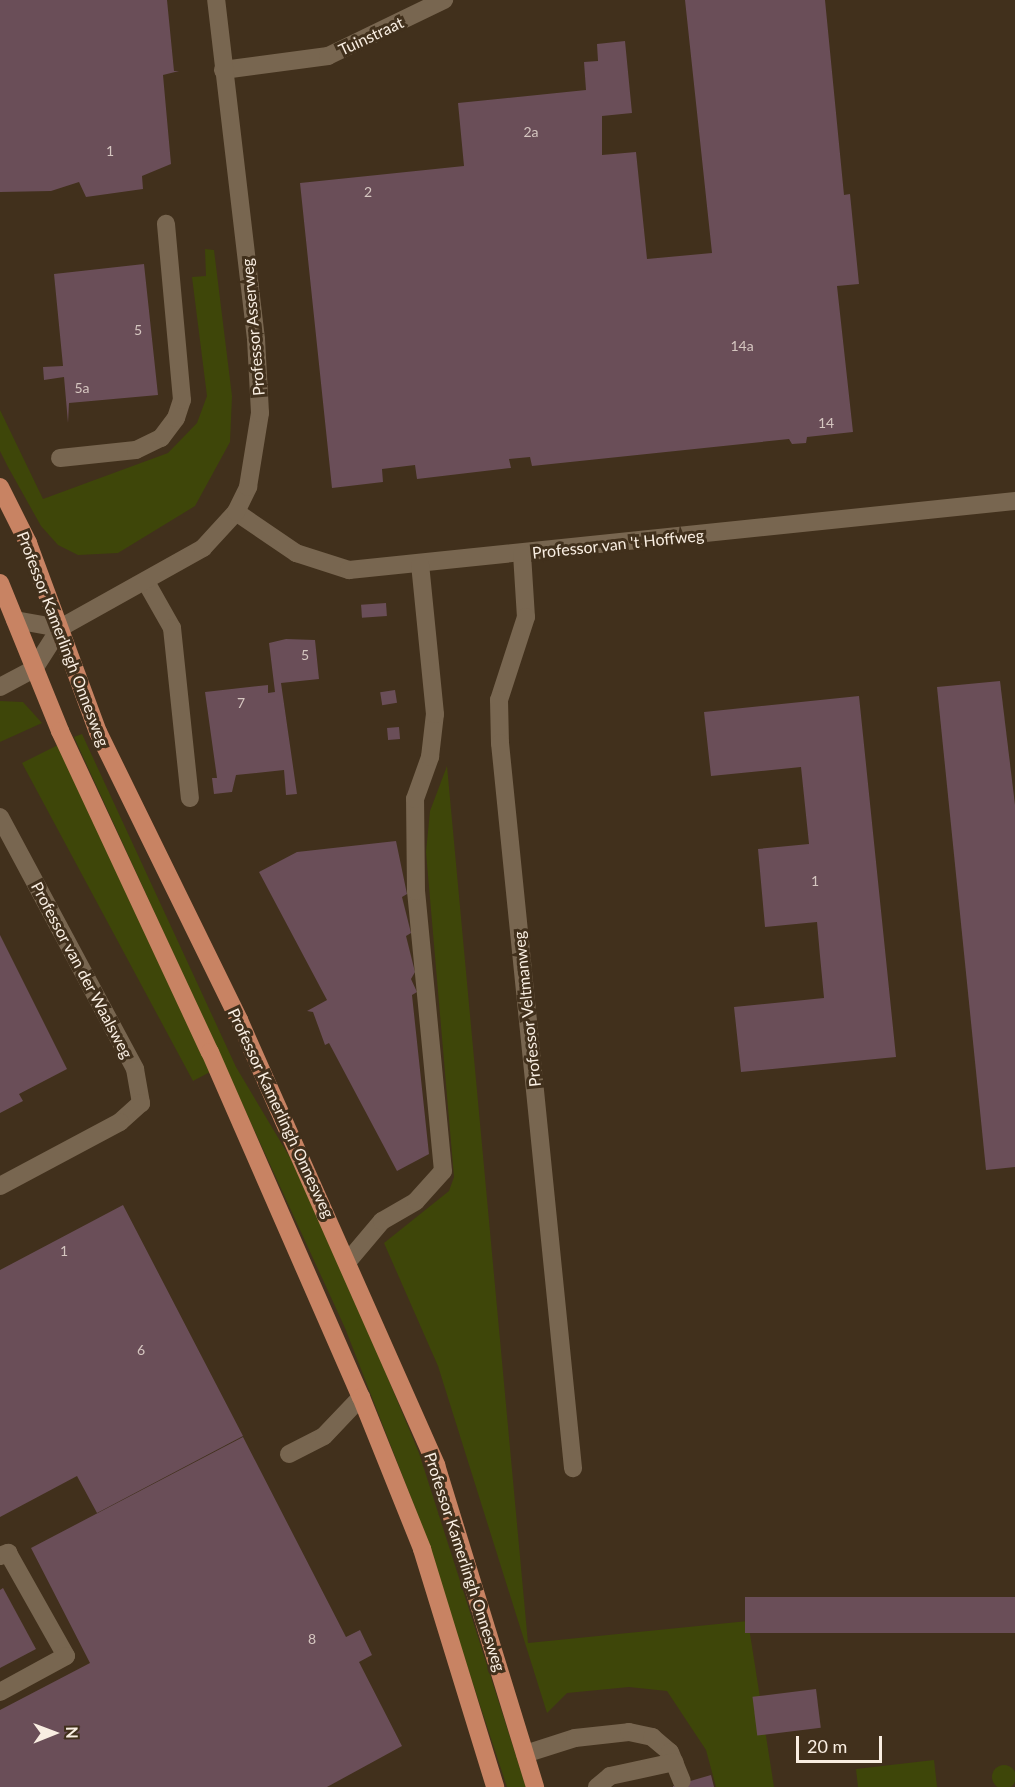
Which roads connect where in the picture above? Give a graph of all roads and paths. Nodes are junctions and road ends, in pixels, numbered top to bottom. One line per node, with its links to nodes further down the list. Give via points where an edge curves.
1 (216, 0): 3 (street, Professor Asserweg)
2 (444, 0): 3 (street, Tuinstraat, via 328,56)
3 (223, 70): 8 (street, Professor Asserweg, via 260,413 248,487)
4 (166, 224): 5 (street, via 182,400 176,418 161,438 136,450)
5 (60, 458)
6 (0, 487): 14 (main road, Professor Kamerlingh Onnesweg)
7 (1015, 501): 9 (street, Professor van 't Hoffweg)
8 (236, 512): 10 (street, Professor van 't Hoffweg, via 326,567); 11 (street, Professor Asserweg, via 203,548)
9 (522, 554): 10 (street, Professor van 't Hoffweg); 23 (street, Professor Veltmanweg, via 526,617 499,700 500,743)
10 (420, 565): 20 (street, via 435,714 430,757 415,800 416,891 443,1171 416,1201 382,1221)
11 (146, 582): 14 (street, Professor Asserweg); 17 (street, via 172,628)
12 (0, 583): 13 (main road, Professor Kamerlingh Onnesweg)
13 (15, 620): 14 (street); 15 (main road, Professor Kamerlingh Onnesweg)
14 (60, 628): 15 (street, Professor Asserweg); 20 (main road, Professor Kamerlingh Onnesweg, via 98,732)
15 (34, 669): 16 (street); 21 (main road, Professor Kamerlingh Onnesweg)
16 (0, 687)
17 (190, 798)
18 (0, 817): 19 (street, Professor van der Waalsweg, via 135,1069 141,1103 120,1122)
19 (0, 1186)
20 (349, 1260): 26 (main road, Professor Kamerlingh Onnesweg, via 436,1465)
21 (361, 1397): 22 (street, via 324,1436); 29 (main road, Professor Kamerlingh Onnesweg, via 422,1549)
22 (289, 1454)
23 (573, 1467)
24 (0, 1557): 25 (street, via 8,1552 66,1656)
25 (0, 1692)
26 (525, 1754): 27 (street, via 575,1738 628,1732 652,1737); 30 (main road, Professor Kamerlingh Onnesweg)
27 (675, 1762): 28 (street); 31 (street, via 610,1776)
28 (682, 1781)
29 (495, 1787)
30 (535, 1787)
31 (597, 1787)

